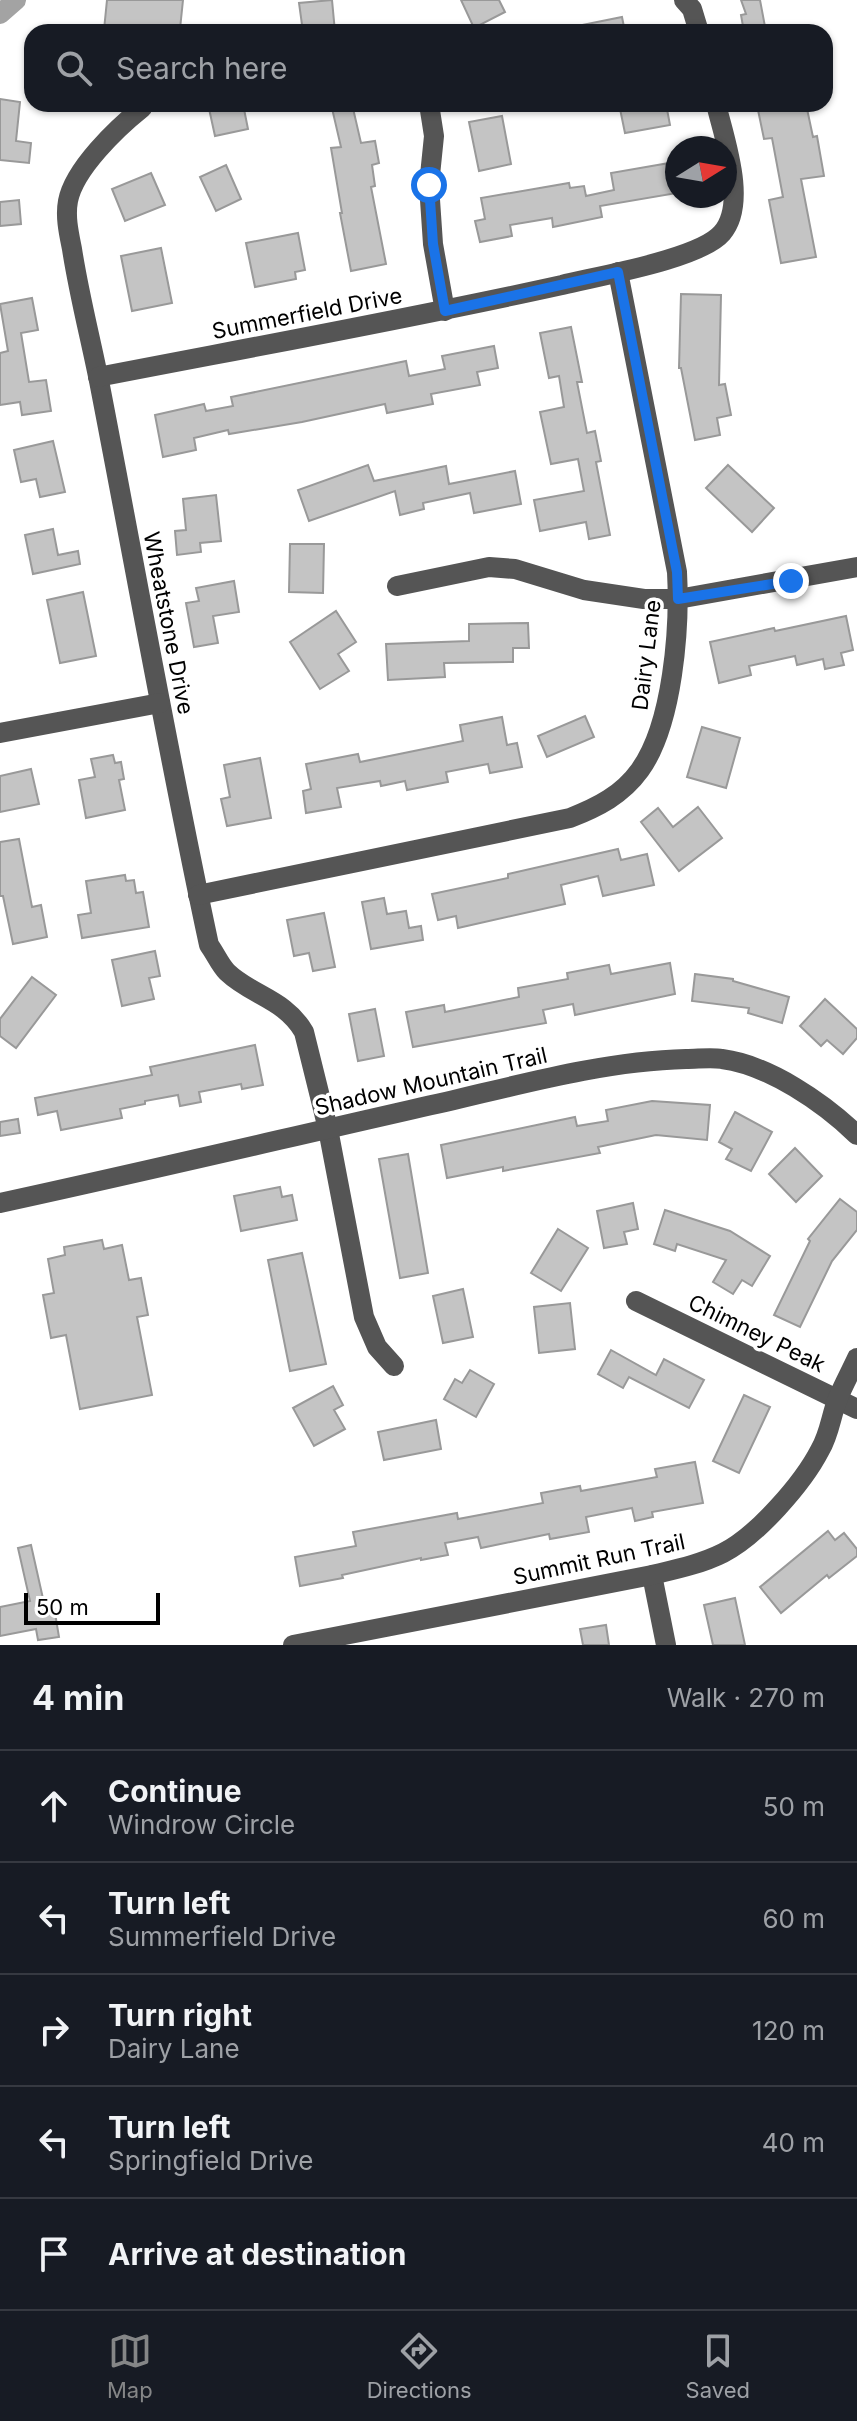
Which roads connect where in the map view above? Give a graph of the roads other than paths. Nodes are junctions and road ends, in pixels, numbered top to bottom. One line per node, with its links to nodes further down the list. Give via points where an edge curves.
1 (684, 0): 2 (street)
2 (697, 24)
3 (137, 112): 8 (street, Wheatstone Drive, via 94,154 67,203 78,289)
4 (430, 112): 7 (street, via 432,229)
5 (718, 112): 6 (street, Summerfield Drive, via 735,198 729,224 703,246)
6 (618, 272): 7 (street, Summerfield Drive); 11 (street, Dairy Lane)
7 (445, 311): 8 (street, Summerfield Drive)
8 (98, 377): 12 (street, Wheatstone Drive)
9 (857, 567): 11 (street)
10 (397, 586): 11 (street, via 489,567 515,569 584,590)
11 (678, 599): 14 (street, Dairy Lane, via 672,674 658,736 641,769 600,806 570,818)
12 (160, 703): 13 (street); 14 (street, Wheatstone Drive)
13 (0, 733)
14 (198, 895): 16 (street, Wheatstone Drive, via 209,945 227,972 286,1009 304,1032)
15 (854, 1127): 16 (street, Shadow Mountain Trail, via 766,1073 720,1058 625,1064)
16 (328, 1129): 17 (street, Shadow Mountain Trail); 20 (street, Wheatstone Drive, via 364,1317 377,1347)
17 (0, 1203)
18 (636, 1301): 21 (street, Chimney Peak)
19 (857, 1358): 21 (street, Summit Run Trail)
20 (394, 1366)
21 (837, 1399): 22 (street, Chimney Peak); 23 (street, Summit Run Trail, via 820,1452 755,1530 725,1552)
22 (857, 1409)
23 (652, 1575): 24 (street, Summit Run Trail); 25 (street)
24 (293, 1645)
25 (666, 1645)

